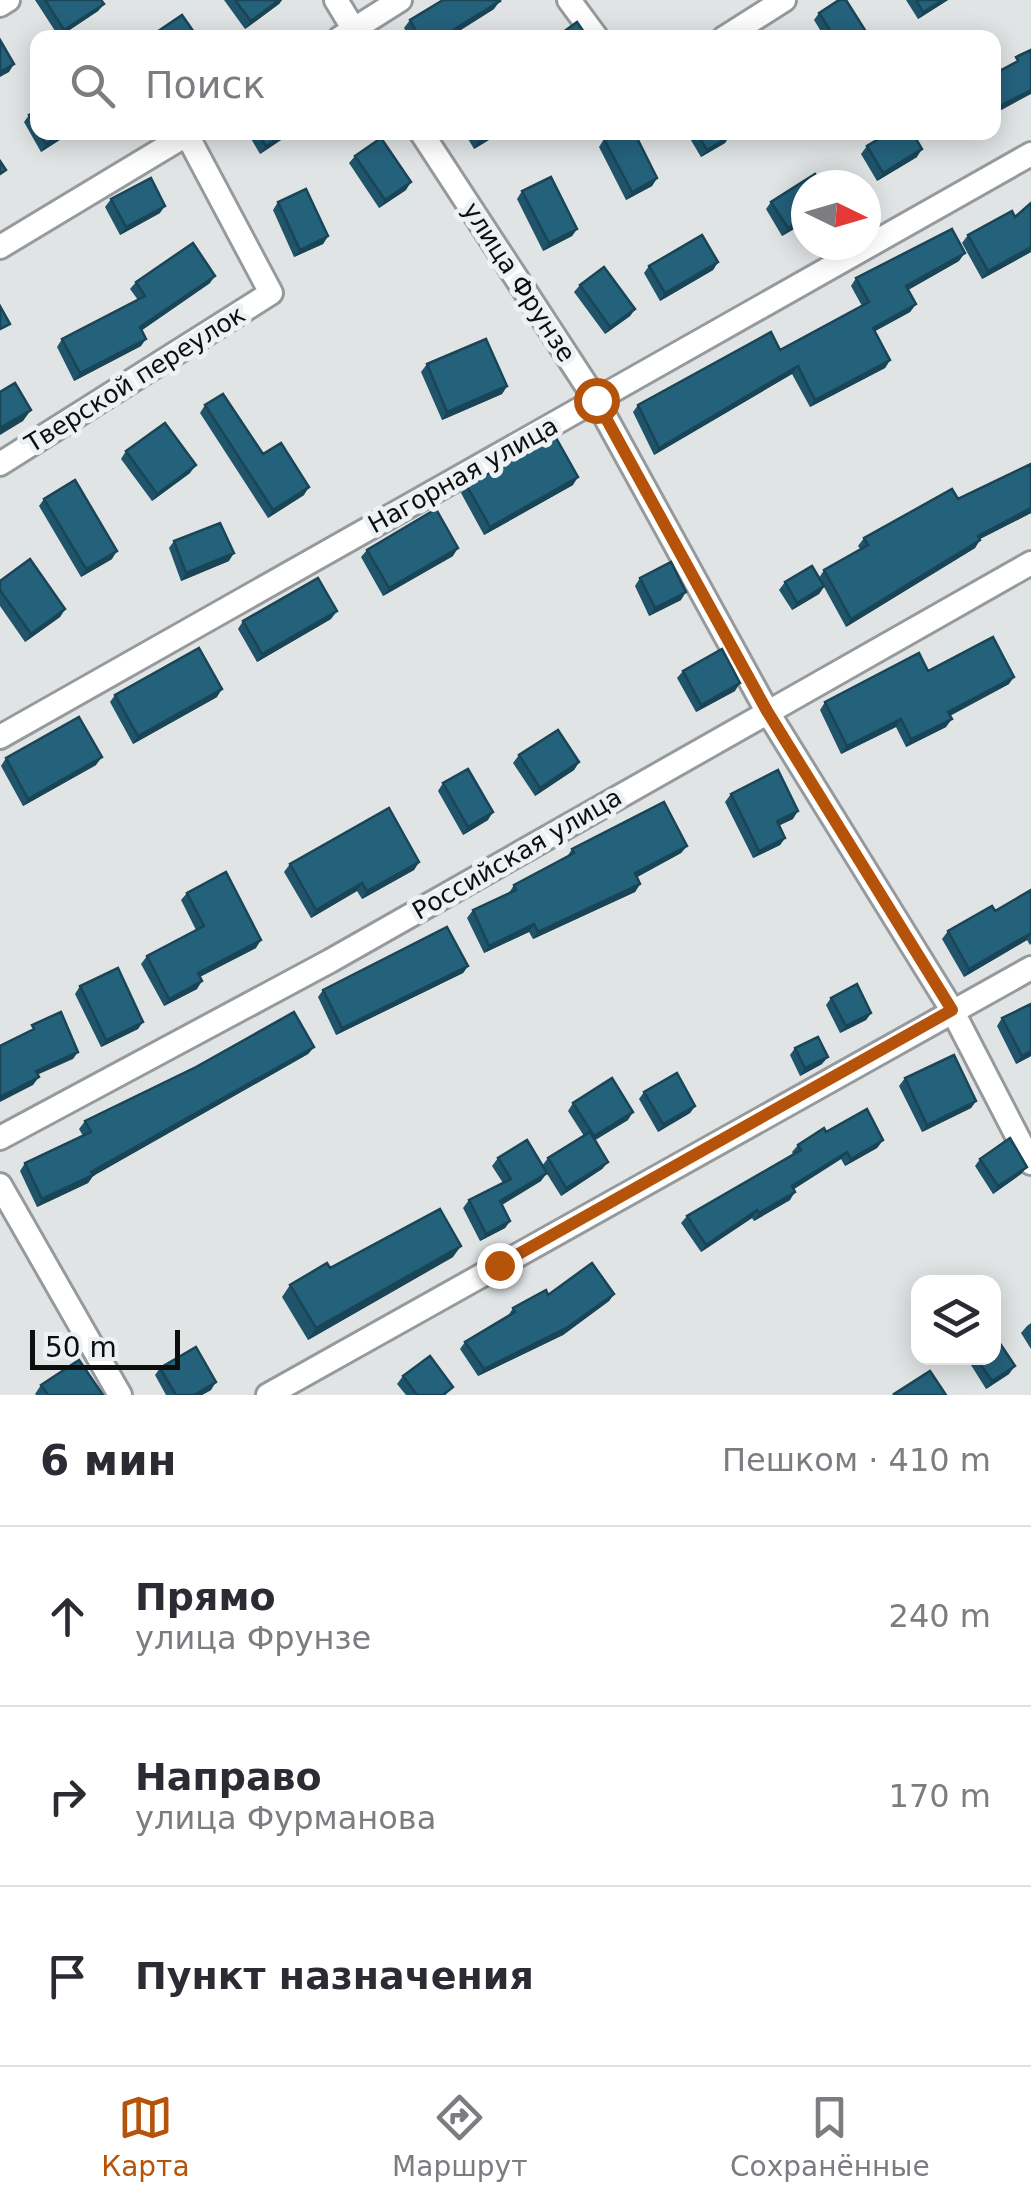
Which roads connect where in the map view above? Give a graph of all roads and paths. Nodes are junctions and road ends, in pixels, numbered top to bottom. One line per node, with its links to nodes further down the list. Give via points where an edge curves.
1 (8, 0): 6 (street)
2 (336, 0): 7 (street)
3 (400, 0): 8 (street)
4 (569, 0): 9 (street)
5 (784, 0): 10 (street)
6 (0, 5)
7 (349, 30)
8 (358, 30)
9 (590, 30)
10 (737, 30)
11 (179, 140): 15 (street)
12 (192, 140): 17 (street, Тверской переулок, via 271,293)
13 (426, 140): 16 (street, улица Фрунзе)
14 (1031, 154): 16 (street, Нагорная улица)
15 (0, 247)
16 (596, 400): 19 (street, улица Фрунзе); 20 (street, Нагорная улица)
17 (0, 464)
18 (1031, 563): 19 (street, Российская улица)
19 (767, 711): 22 (street, улица Фрунзе); 23 (street, Российская улица, via 330,961)
20 (0, 737)
21 (1031, 968): 22 (street)
22 (952, 1010): 24 (street, улица Фрунзе); 27 (street)
23 (0, 1138)
24 (1031, 1163)
25 (0, 1185): 26 (street)
26 (120, 1395)
27 (268, 1395)

